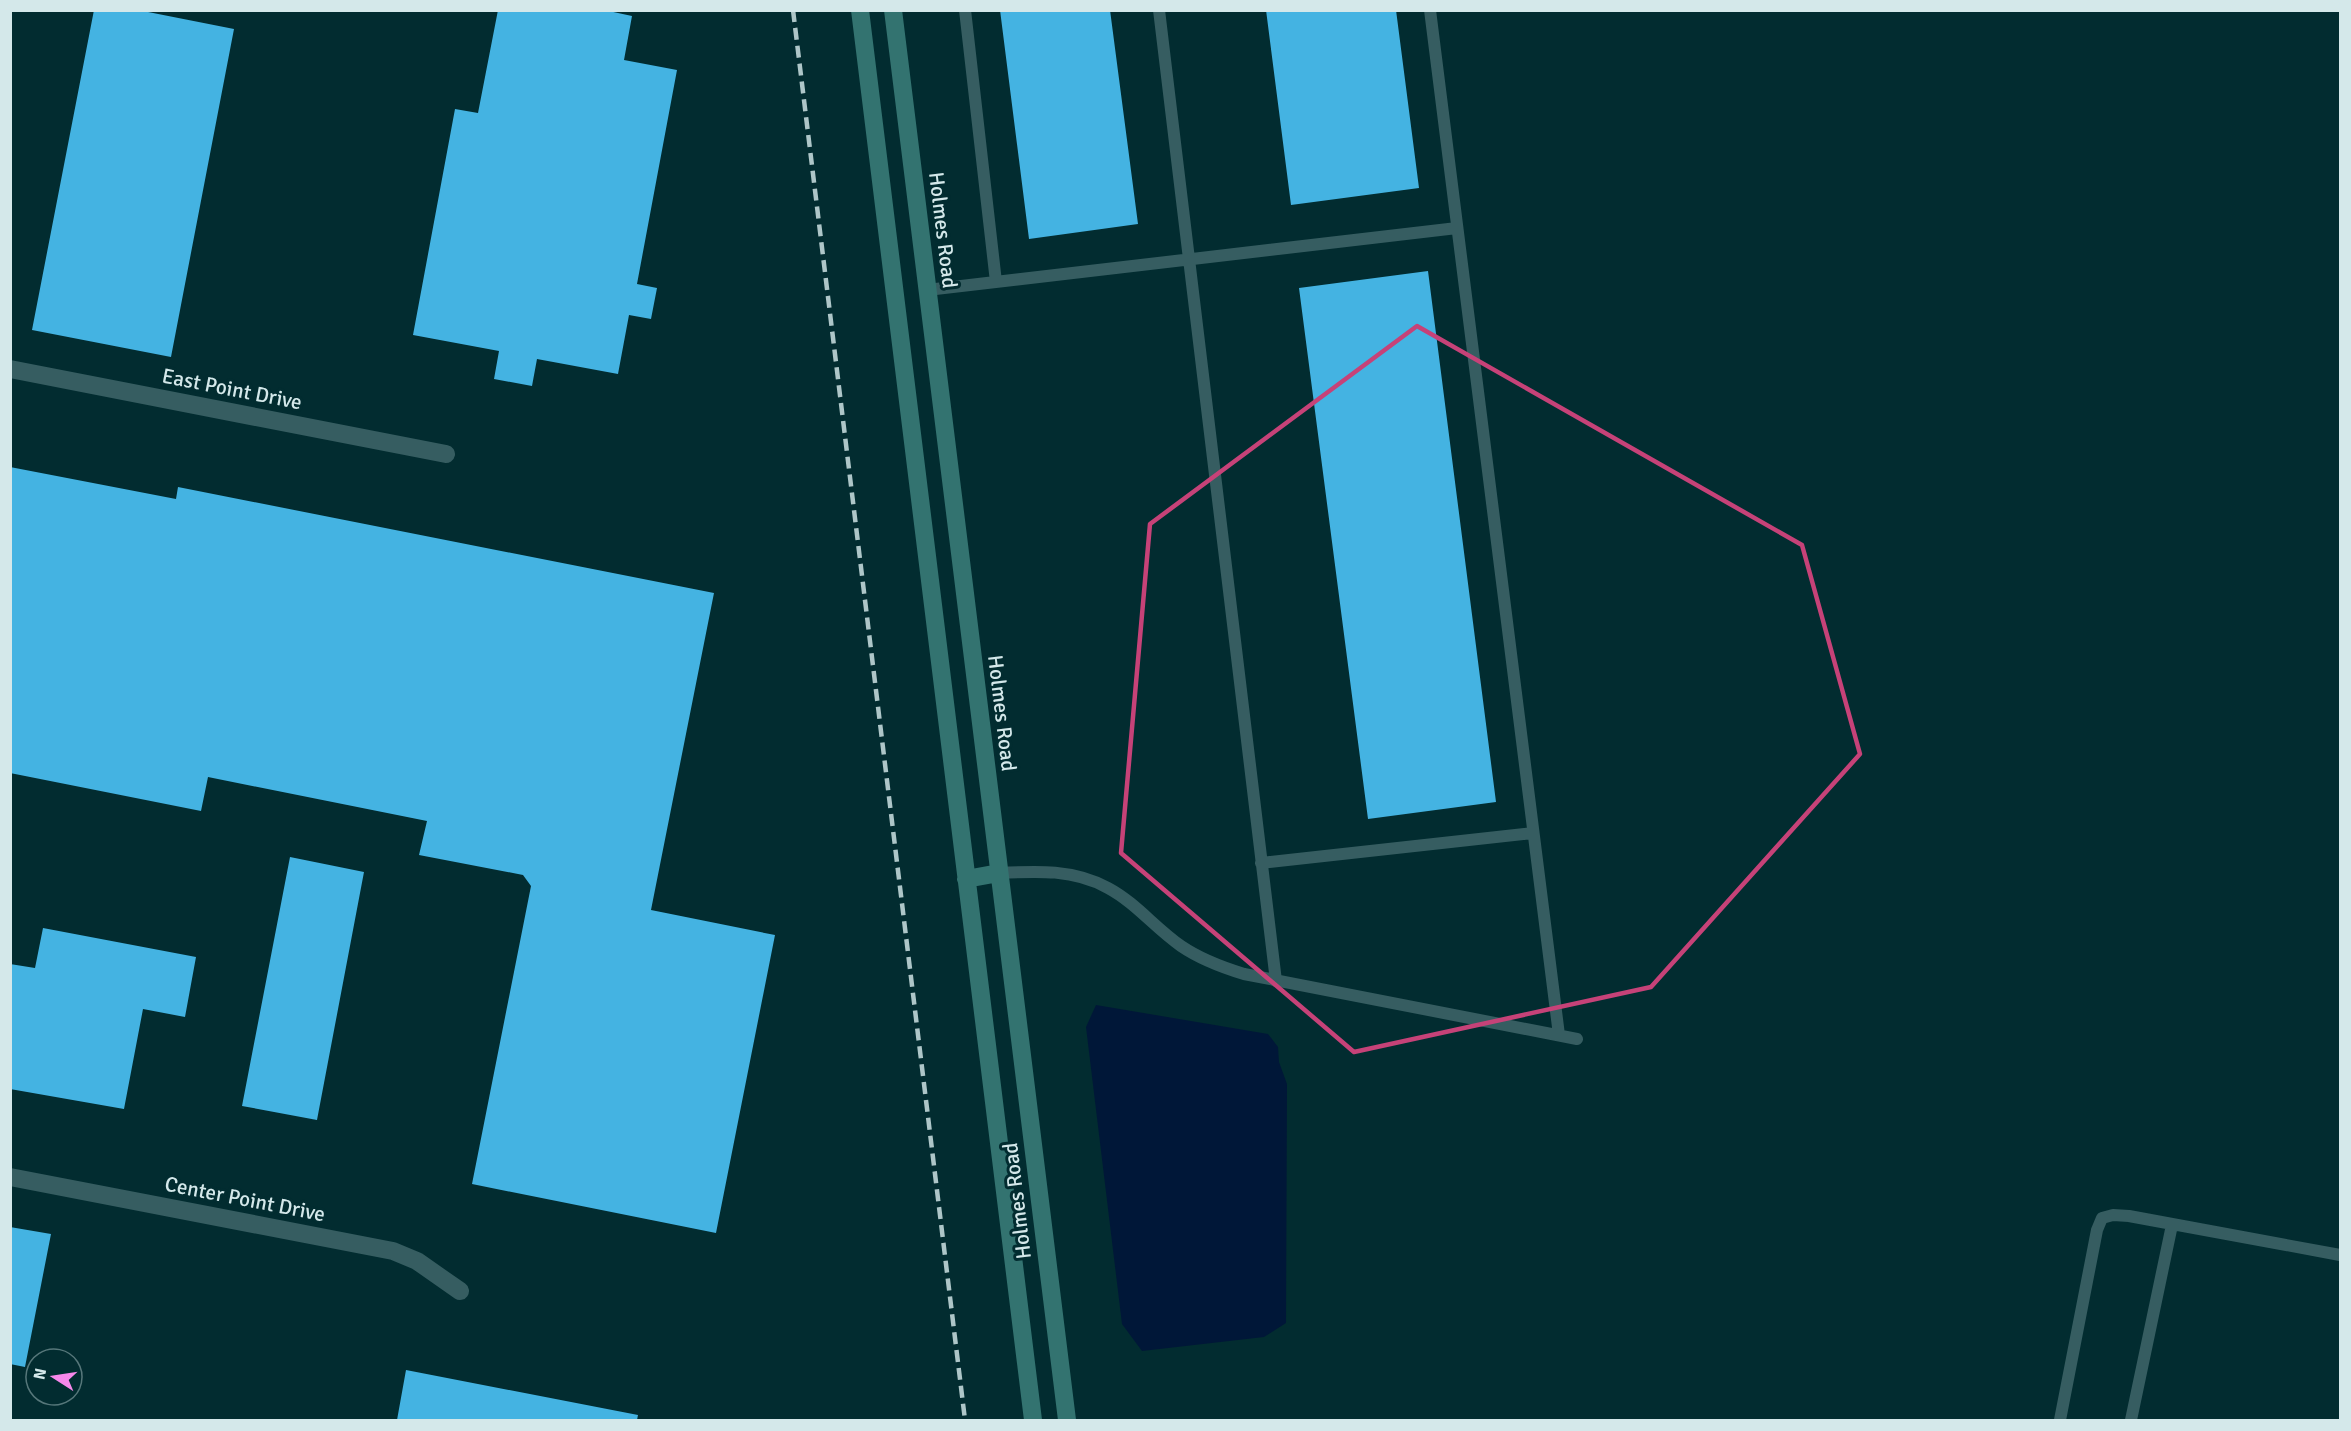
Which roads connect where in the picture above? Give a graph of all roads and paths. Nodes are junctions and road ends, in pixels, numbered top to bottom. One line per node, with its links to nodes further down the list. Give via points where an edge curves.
1 (860, 10): 10 (main road, Holmes Road)
2 (893, 10): 9 (main road, Holmes Road)
3 (965, 10): 8 (lane)
4 (1158, 10): 7 (lane)
5 (1430, 10): 6 (lane)
6 (1457, 228): 7 (lane); 13 (lane)
7 (1188, 260): 8 (lane); 14 (lane)
8 (996, 282): 9 (lane)
9 (927, 290): 10 (main road); 15 (main road, Holmes Road)
10 (895, 293): 16 (main road, Holmes Road)
11 (10, 369): 12 (street, East Point Drive)
12 (446, 454)
13 (1533, 832): 14 (lane); 18 (lane)
14 (1262, 863): 17 (lane)
15 (999, 873): 16 (main road); 17 (lane, via 1048,870 1108,887 1179,945 1214,965); 25 (main road, Holmes Road)
16 (966, 879): 24 (main road, Holmes Road)
17 (1276, 981): 18 (lane)
18 (1559, 1035): 19 (lane)
19 (1577, 1039)
20 (10, 1177): 23 (street, Center Point Drive, via 393,1251)
21 (2172, 1225): 22 (lane); 26 (lane, via 2113,1215 2102,1218); 27 (lane)
22 (2340, 1255)
23 (460, 1291)
24 (1033, 1420)
25 (1067, 1420)
26 (2060, 1420)
27 (2131, 1420)

